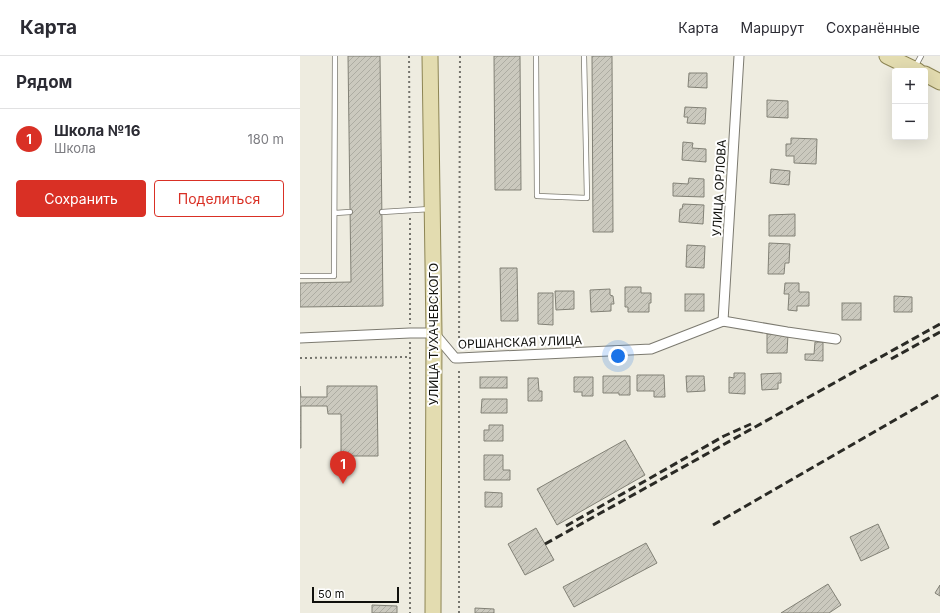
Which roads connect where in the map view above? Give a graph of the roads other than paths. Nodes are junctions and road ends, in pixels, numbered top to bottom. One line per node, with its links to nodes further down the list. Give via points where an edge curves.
1 (334, 56): 13 (lane)
2 (430, 56): 10 (main road, УЛИЦА ТУХАЧЕВСКОГО)
3 (536, 56): 4 (lane, via 537,196 587,198)
4 (584, 56)
5 (739, 56): 15 (street, УЛИЦА ОРЛОВА)
6 (887, 56): 7 (main road)
7 (919, 68)
8 (928, 74): 9 (main road)
9 (940, 82)
10 (432, 209): 12 (lane); 16 (main road, УЛИЦА ТУХАЧЕВСКОГО)
11 (350, 212): 13 (lane)
12 (382, 212)
13 (334, 213): 14 (lane, via 334,276)
14 (300, 276)
15 (723, 321): 16 (street, ОРШАНСКАЯ УЛИЦА, via 651,349 459,358 455,358); 18 (street)
16 (434, 333): 17 (street); 19 (main road, УЛИЦА ТУХАЧЕВСКОГО)
17 (300, 338)
18 (836, 339)
19 (433, 613)

